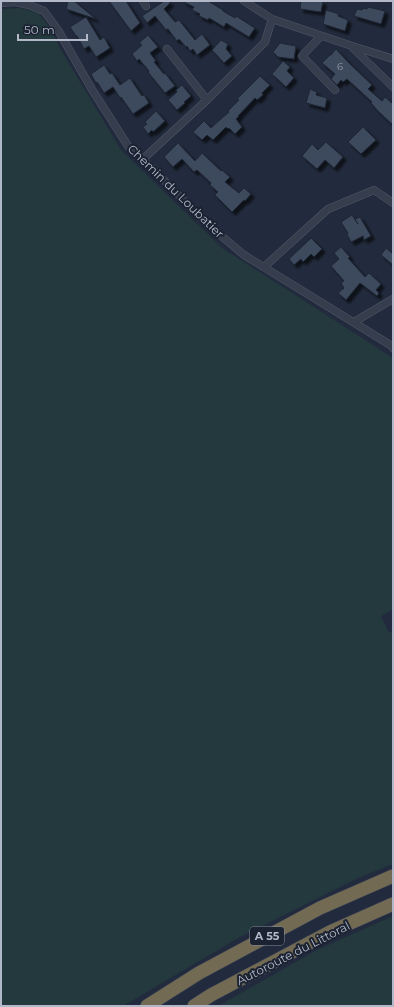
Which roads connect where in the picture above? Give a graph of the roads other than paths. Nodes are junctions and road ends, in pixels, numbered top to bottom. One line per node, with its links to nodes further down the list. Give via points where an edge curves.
1 (244, 1): 3 (street)
2 (1, 4): 11 (street, Chemin du Loubatier, via 16,2 44,11 128,146)
3 (272, 19): 4 (street); 10 (street, via 265,42)
4 (321, 36): 5 (street); 9 (street, via 302,56)
5 (352, 46): 7 (street); 8 (street)
6 (167, 49): 10 (street)
7 (393, 59)
8 (393, 87)
9 (335, 90)
10 (207, 100): 11 (street)
11 (143, 159): 13 (street, Chemin du Loubatier, via 205,222 244,255)
12 (393, 203): 13 (street, via 374,190 328,209)
13 (264, 267): 15 (street, Chemin du Loubatier)
14 (393, 299): 15 (street)
15 (354, 322): 16 (street, Chemin du Loubatier)
16 (393, 348)
17 (393, 876): 19 (highway, A 55, via 320,908 199,973)
18 (393, 904): 20 (highway, Autoroute du Littoral / A 55, via 330,932)
19 (147, 1006)
20 (194, 1006)

